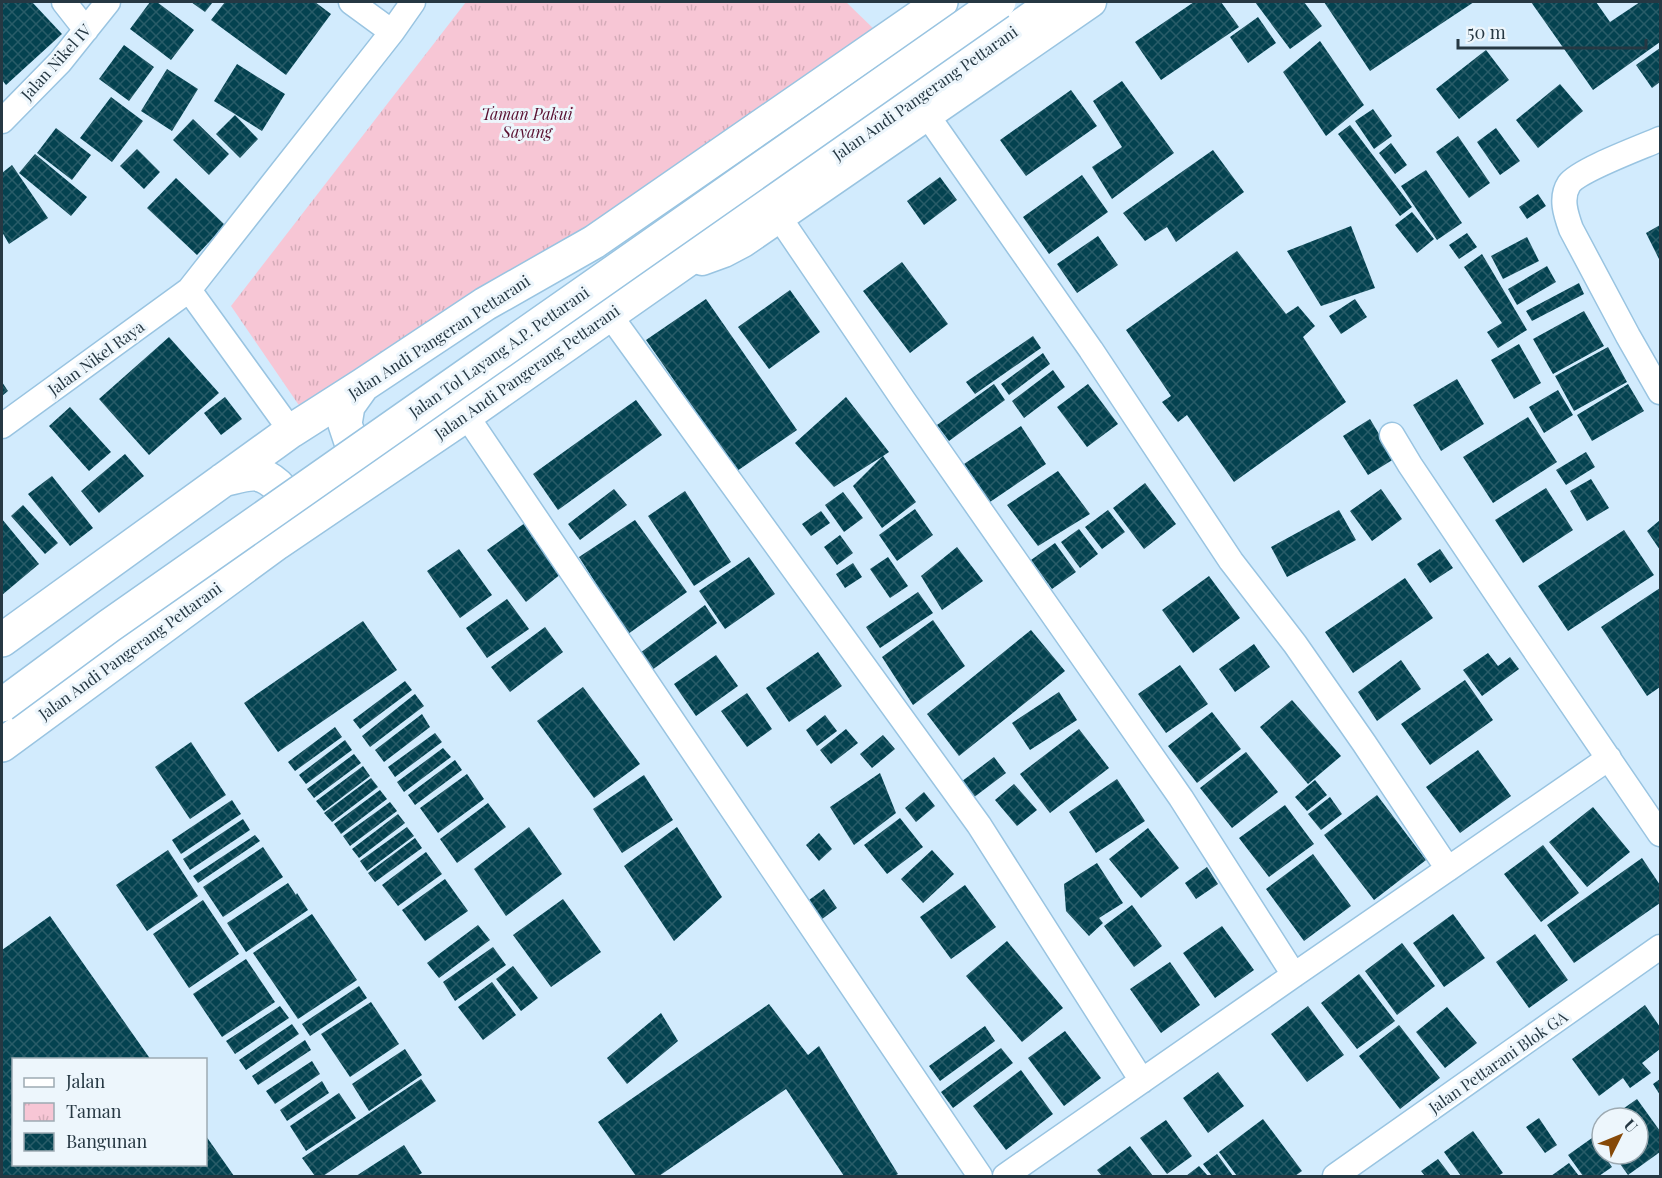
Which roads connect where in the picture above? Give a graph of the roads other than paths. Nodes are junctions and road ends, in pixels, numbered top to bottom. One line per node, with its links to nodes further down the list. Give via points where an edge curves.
1 (64, 2): 11 (street)
2 (108, 2): 11 (street, Jalan Nikel IV)
3 (351, 2): 12 (street)
4 (413, 2): 12 (street, Jalan Nikel Raya)
5 (941, 2): 21 (highway, Jalan Andi Pangeran Pettarani, via 594,242 485,303)
6 (971, 2): 31 (highway, Jalan Tol Layang A.P. Pettarani, via 358,427)
7 (999, 2): 32 (highway, Jalan Tol Layang A.P. Pettarani, bridge)
8 (1055, 2): 18 (highway, Jalan Andi Pangerang Pettarani)
9 (1072, 2): 17 (highway)
10 (1091, 2): 13 (main road)
11 (86, 30): 14 (street, Jalan Nikel IV)
12 (392, 32): 19 (street, Jalan Nikel Raya)
13 (927, 115): 16 (main road); 36 (street, via 1091,350 1231,561 1295,644)
14 (2, 121)
15 (1660, 140): 22 (street, via 1584,172 1570,183 1564,195 1571,229)
16 (779, 217): 17 (main road, via 743,242); 38 (street, via 1181,798)
17 (700, 261): 18 (main road)
18 (669, 274): 20 (highway, Jalan Andi Pangerang Pettarani)
19 (189, 290): 24 (street, Jalan Nikel Raya); 25 (street)
20 (609, 314): 23 (highway, Jalan Andi Pangerang Pettarani); 39 (street, via 979,825)
21 (363, 386): 25 (highway, Jalan Andi Pangeran Pettarani); 27 (highway, via 348,406 345,424 351,442 367,457 388,459)
22 (1660, 392)
23 (466, 415): 27 (highway, Jalan Andi Pangerang Pettarani); 40 (street)
24 (2, 426)
25 (291, 431): 28 (highway, Jalan Andi Pangeran Pettarani)
26 (1392, 435): 34 (street)
27 (416, 450): 29 (highway, Jalan Andi Pangerang Pettarani)
28 (223, 480): 29 (highway, via 255,474 270,479 281,489 289,503 288,519); 30 (highway, Jalan Andi Pangeran Pettarani)
29 (277, 543): 33 (highway, Jalan Andi Pangerang Pettarani)
30 (2, 640)
31 (2, 682)
32 (2, 705)
33 (2, 745)
34 (1609, 758): 35 (street); 36 (street)
35 (1660, 834)
36 (1448, 869): 38 (street)
37 (1660, 947): 42 (street, Jalan Pettarani Blok GA)
38 (1294, 975): 39 (street)
39 (1142, 1081): 41 (street)
40 (980, 1176)
41 (1005, 1176)
42 (1335, 1176)

